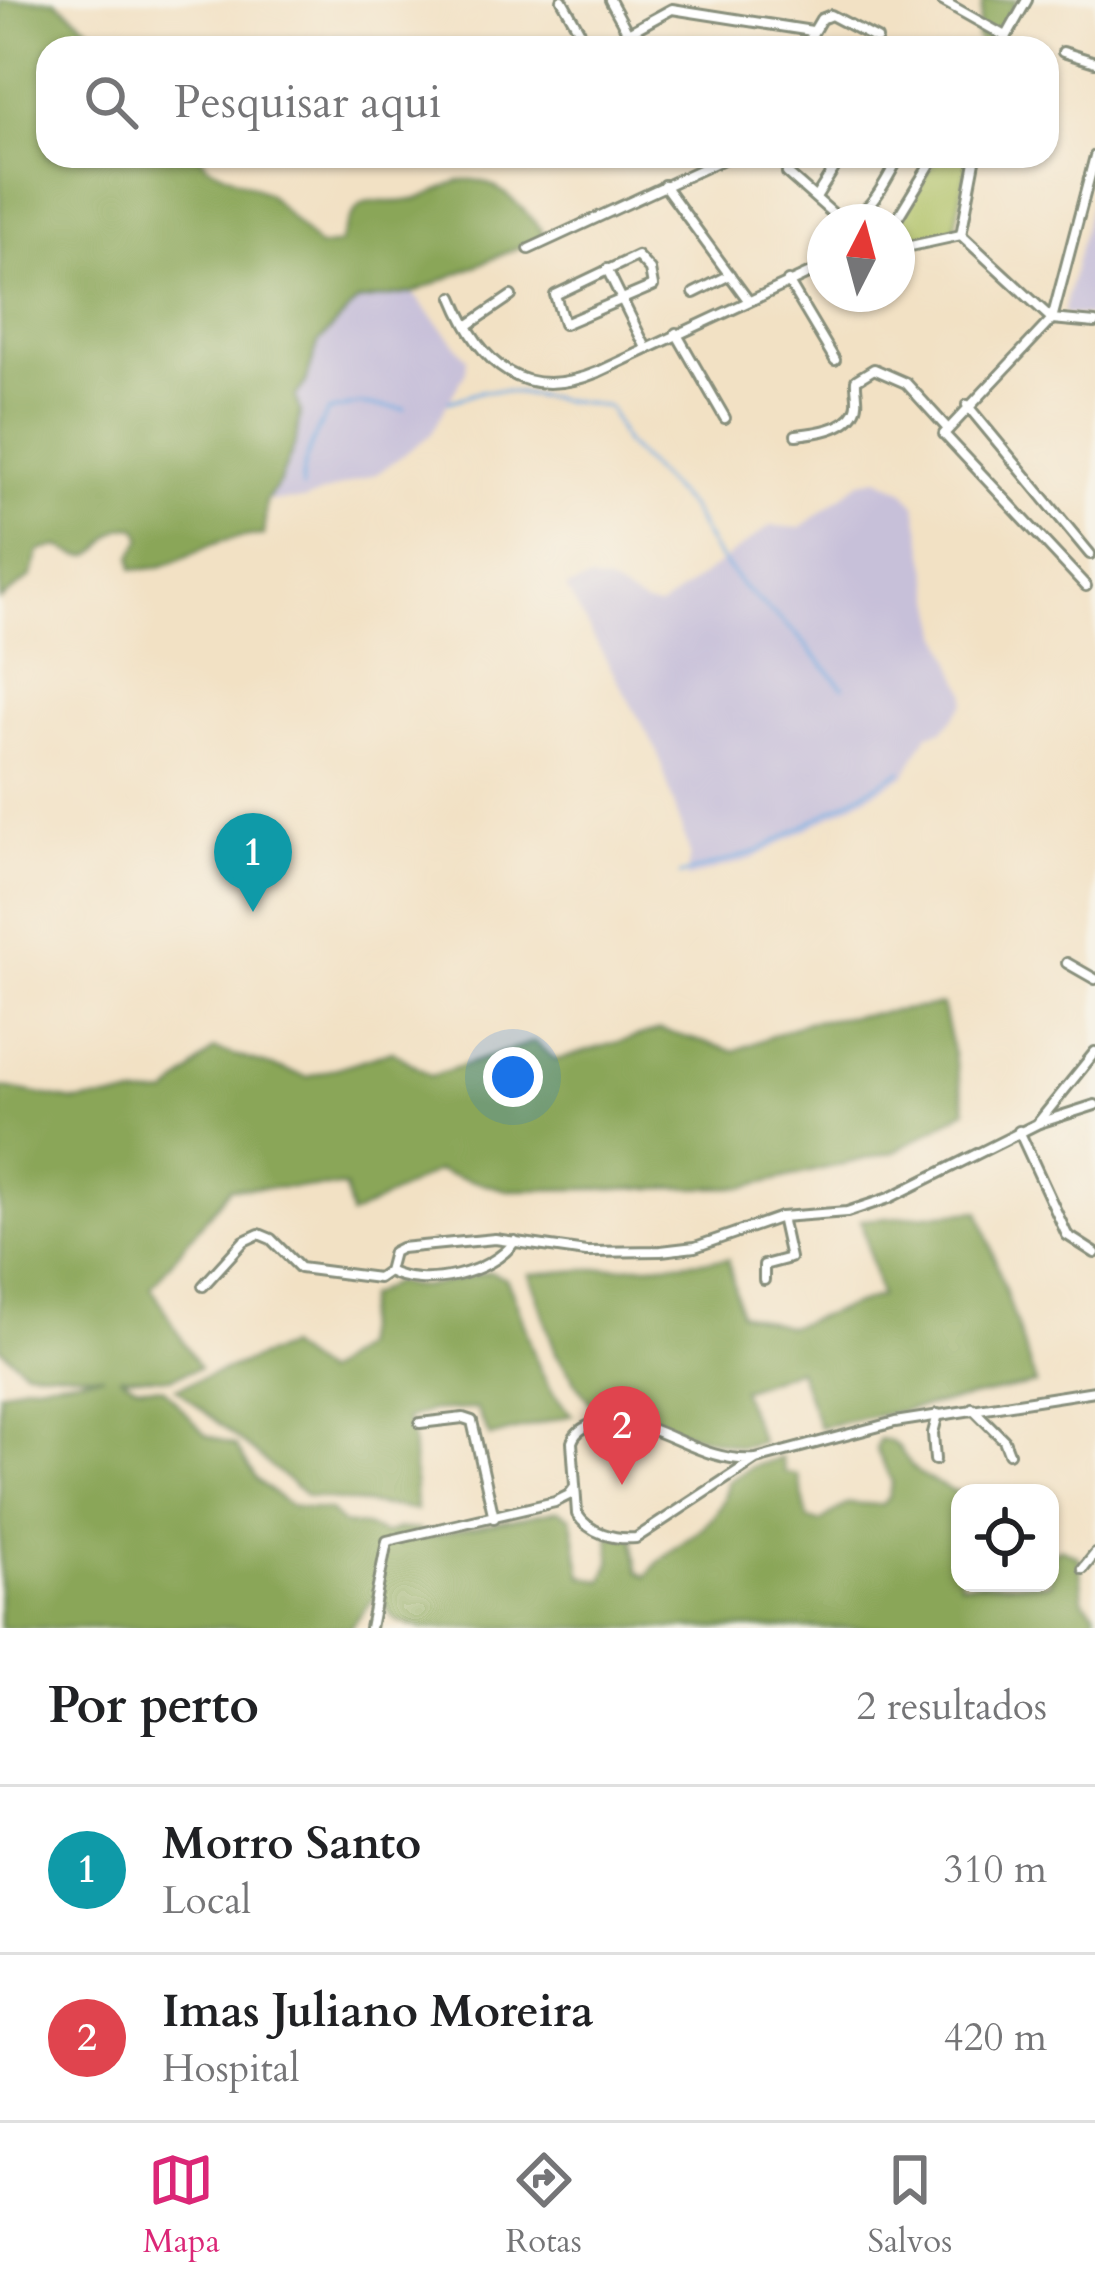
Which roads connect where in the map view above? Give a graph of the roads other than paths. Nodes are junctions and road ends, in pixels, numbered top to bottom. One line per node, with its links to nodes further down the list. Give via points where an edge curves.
1 (562, 0): 8 (street)
2 (610, 0): 7 (street)
3 (941, 0): 12 (street)
4 (1027, 0): 12 (street)
5 (673, 5): 6 (street); 7 (street)
6 (812, 31): 10 (street); 11 (street, via 831,15)
7 (628, 33): 9 (street)
8 (582, 36)
9 (630, 36)
10 (810, 36)
11 (871, 36)
12 (1005, 36)
13 (1063, 52): 14 (street)
14 (1095, 62)
15 (1095, 156): 39 (street)
16 (702, 168): 22 (street)
17 (834, 168): 23 (street)
18 (892, 168): 25 (street)
19 (926, 168): 26 (street)
20 (974, 168): 27 (street)
21 (788, 172): 23 (street)
22 (664, 184): 29 (street); 32 (street)
23 (816, 197): 24 (street)
24 (824, 204)
25 (870, 204)
26 (906, 204)
27 (961, 235): 28 (street); 39 (street)
28 (915, 245)
29 (529, 249)
30 (607, 269): 38 (street); 38 (street, via 637,256 654,280); 38 (street, via 554,301 566,325)
31 (807, 273): 33 (street)
32 (730, 275): 34 (street); 37 (street)
33 (788, 281): 37 (street); 44 (street)
34 (694, 293)
35 (512, 296): 41 (street)
36 (453, 297): 41 (street)
37 (748, 300): 42 (street)
38 (622, 301): 43 (street)
39 (1052, 319): 40 (street); 45 (street)
40 (1095, 323)
41 (467, 326): 43 (street, via 506,372 545,385 573,383)
42 (676, 333): 43 (street); 46 (street)
43 (646, 348)
44 (835, 360)
45 (967, 405): 47 (street); 49 (street)
46 (725, 418)
47 (946, 432): 48 (street, via 906,383 874,369 856,380 852,415); 50 (street)
48 (796, 435)
49 (1090, 554)
50 (1086, 586)
51 (1067, 963): 52 (street)
52 (1095, 979)
53 (1095, 1052): 55 (street)
54 (1095, 1105): 55 (street)
55 (1037, 1124): 56 (street)
56 (1023, 1130): 57 (street, via 890,1198 847,1212); 59 (street, via 1067,1235)
57 (781, 1217): 58 (street, via 661,1251 586,1252); 61 (street, via 790,1258 764,1265)
58 (515, 1241): 60 (street, via 482,1264 434,1279); 60 (street, via 396,1249)
59 (1095, 1253)
60 (388, 1271): 62 (street, via 378,1278 300,1268 259,1234)
61 (764, 1280)
62 (203, 1286)
63 (1095, 1391): 64 (street)
64 (966, 1408): 65 (street); 67 (street)
65 (938, 1414): 68 (street); 69 (street)
66 (420, 1423): 73 (street, via 472,1421)
67 (1009, 1453)
68 (756, 1459): 70 (street, via 728,1458 627,1421 584,1426 572,1442); 72 (street, via 636,1538 597,1531)
69 (935, 1460)
70 (575, 1486): 71 (street); 72 (street)
71 (555, 1502): 72 (street); 73 (street)
72 (577, 1514)
73 (494, 1518): 76 (street, via 387,1541)
74 (1095, 1554): 75 (street)
75 (1083, 1569)
76 (370, 1628)

